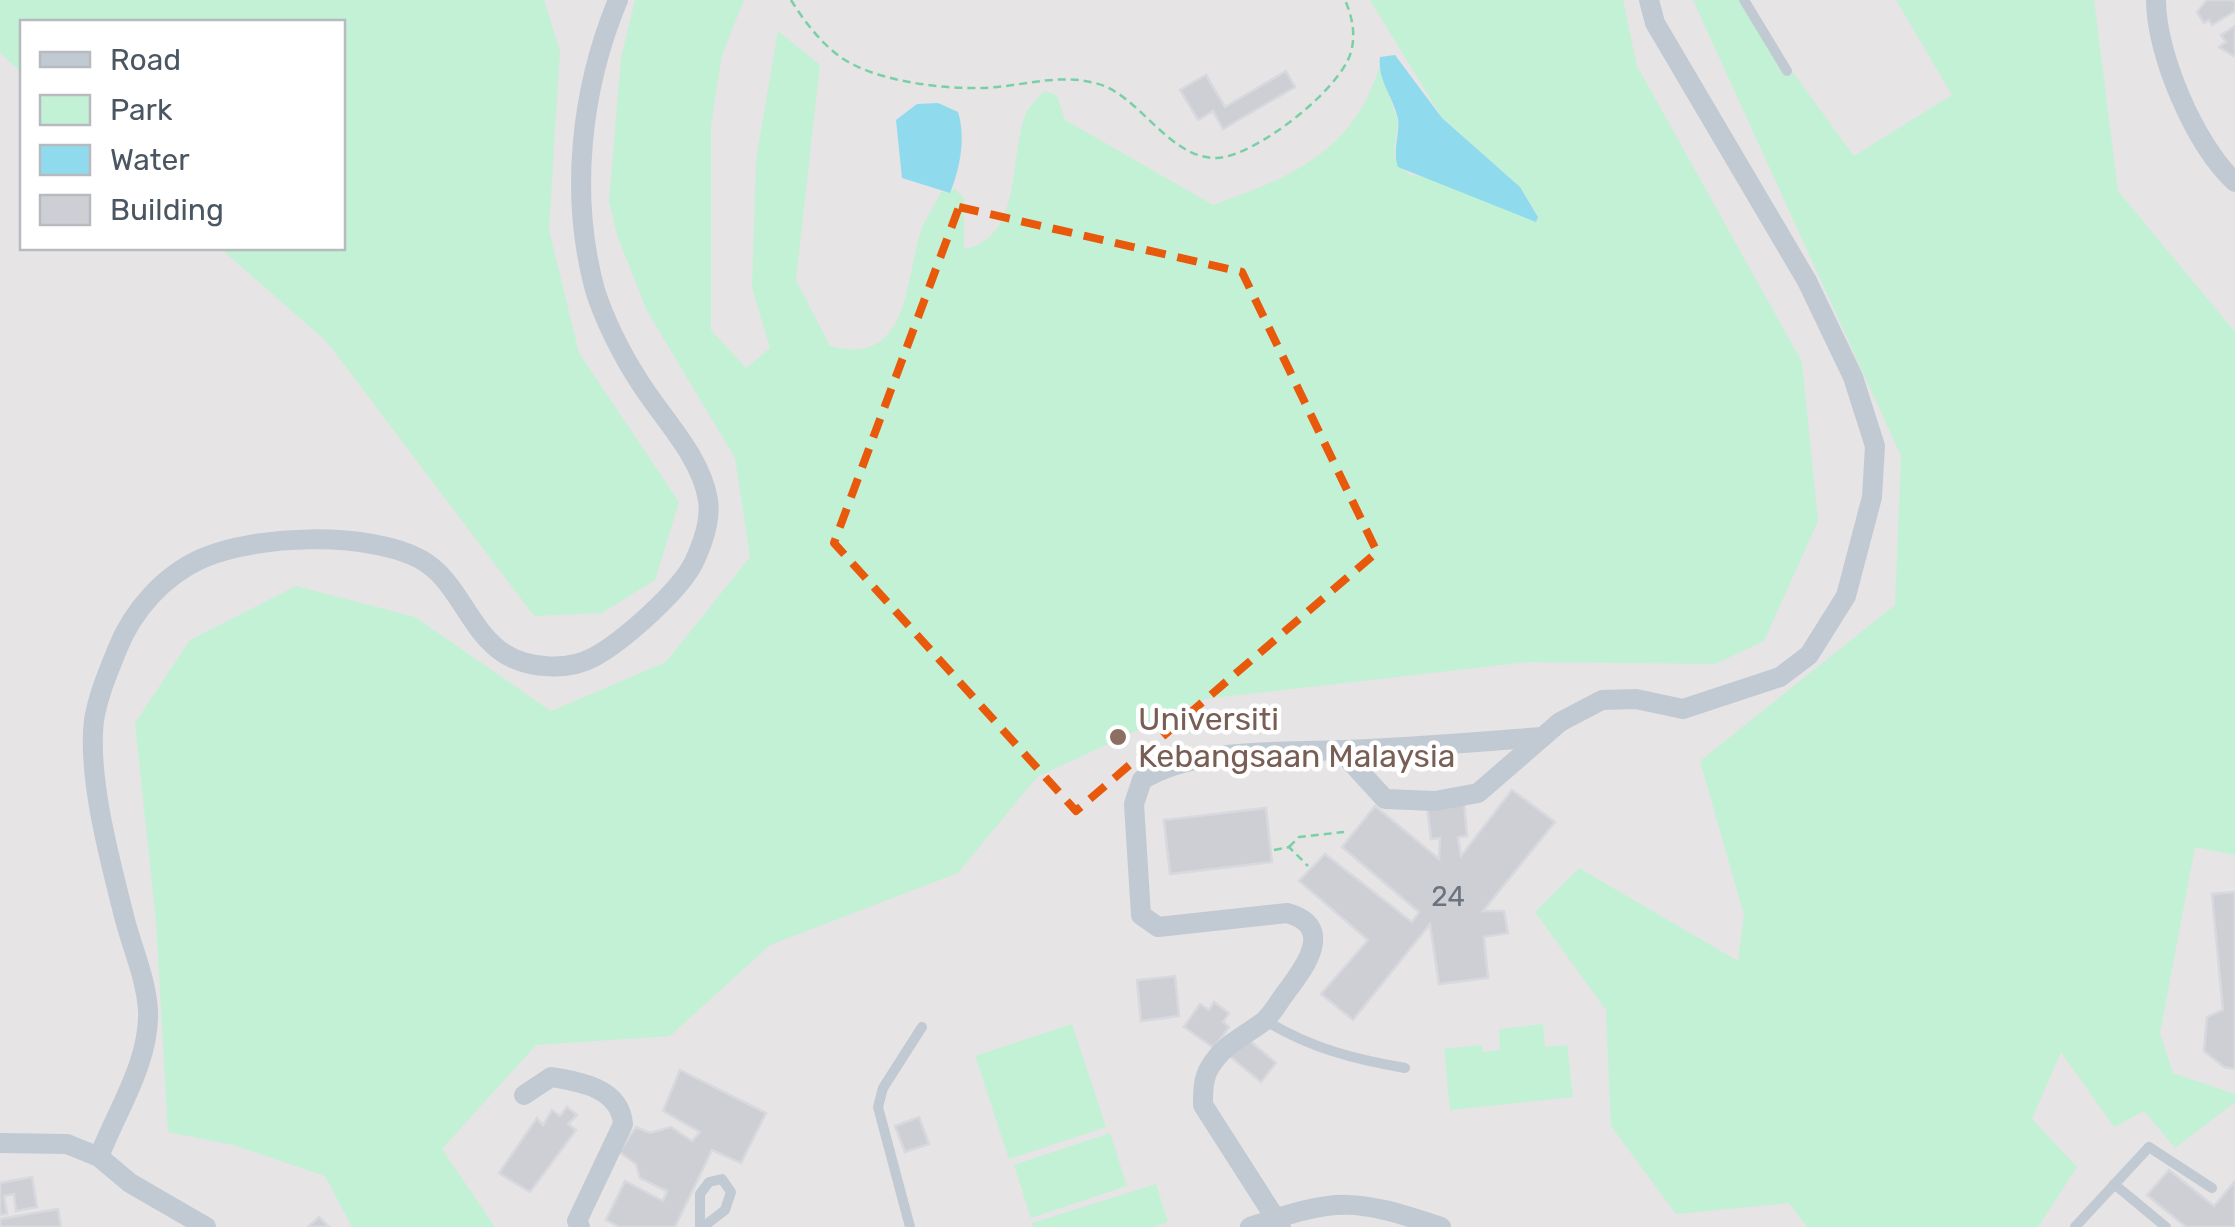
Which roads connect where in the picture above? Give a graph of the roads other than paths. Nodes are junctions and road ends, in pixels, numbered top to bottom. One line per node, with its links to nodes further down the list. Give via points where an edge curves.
1 (618, 0): 15 (street, via 600,42 585,117 588,247 596,292 636,378 696,465 708,502 692,566 674,590 592,659 547,668 506,655 479,630 448,582 421,560 369,542 236,548 201,559 156,588 123,634 94,722 102,813 148,1010 144,1057)
2 (1649, 0): 8 (street, via 1655,23 1807,282 1853,377 1875,446 1872,497 1846,596 1809,655 1780,677 1684,709 1602,700)
3 (1744, 0): 5 (lane)
4 (2156, 0): 6 (street, via 2172,77)
5 (1786, 71)
6 (2226, 168): 7 (street)
7 (2235, 182)
8 (1542, 737): 9 (street); 9 (street, via 1478,792 1434,801 1385,798)
9 (1340, 750): 10 (street, via 1284,749 1161,768 1142,780 1134,804 1141,914 1148,923 1287,914 1308,924 1316,948)
10 (1265, 1021): 12 (lane, via 1345,1058); 18 (street, via 1234,1037 1209,1068 1203,1104)
11 (922, 1027): 22 (lane, via 878,1107)
12 (1405, 1068)
13 (524, 1095): 20 (street, via 551,1076 588,1083 622,1112 623,1124)
14 (0, 1143): 15 (street, via 67,1144)
15 (98, 1157): 19 (street)
16 (2114, 1184): 17 (lane, via 2149,1146); 25 (lane); 26 (lane)
17 (2212, 1188)
18 (1278, 1223): 23 (street); 24 (street, via 1329,1203 1374,1204)
19 (206, 1227)
20 (580, 1227)
21 (702, 1227): 21 (lane, via 730,1201 722,1179 700,1194)
22 (910, 1227)
23 (1250, 1227)
24 (1441, 1227)
25 (2075, 1227)
26 (2166, 1227)

